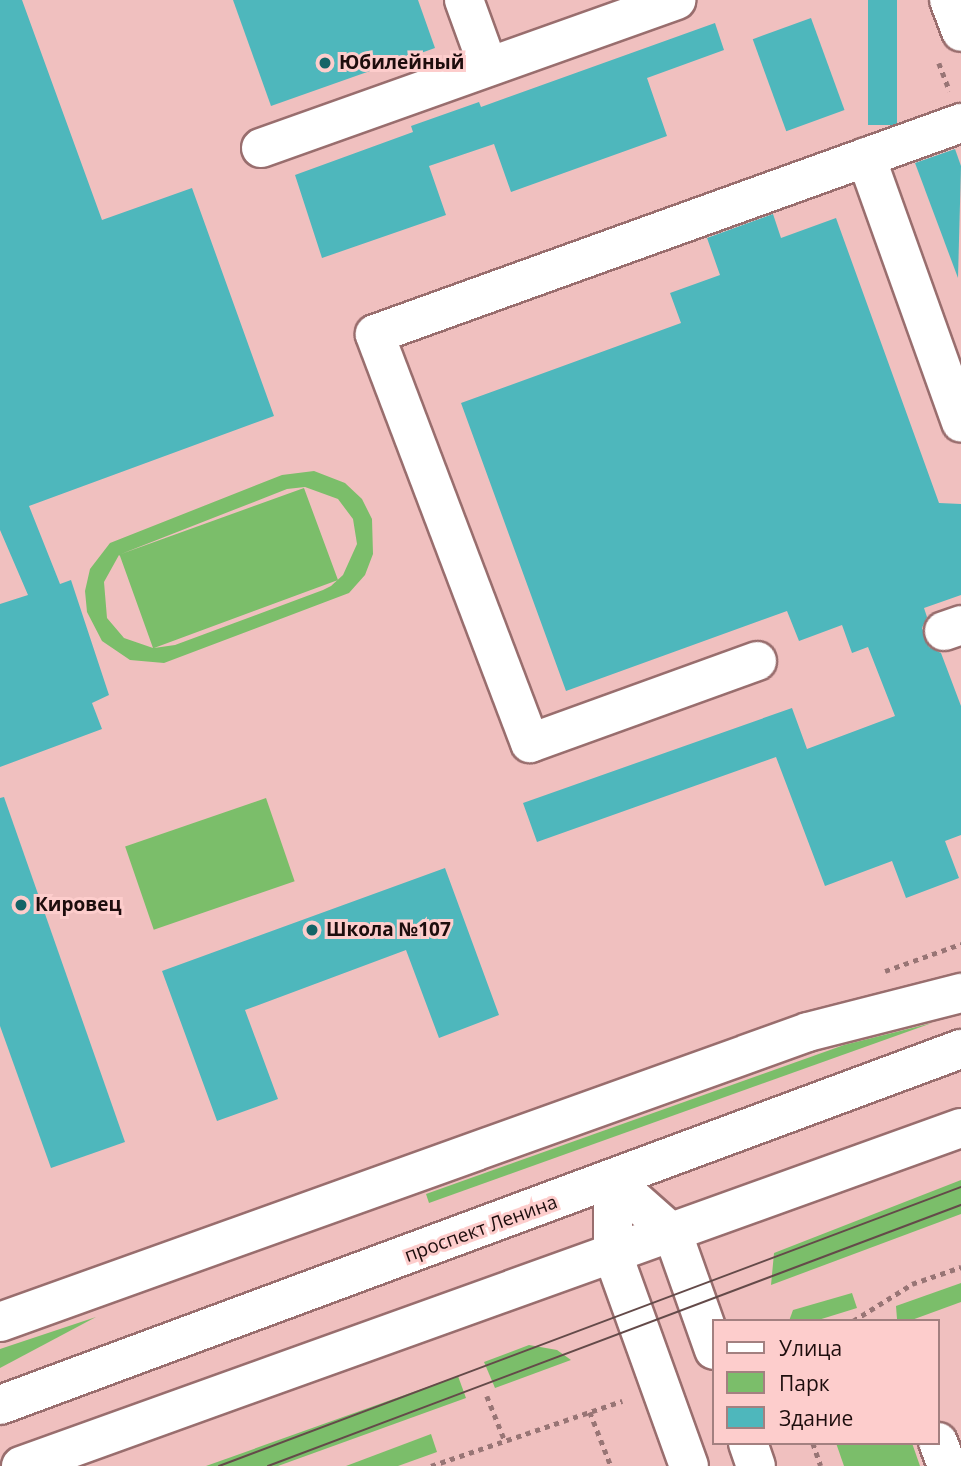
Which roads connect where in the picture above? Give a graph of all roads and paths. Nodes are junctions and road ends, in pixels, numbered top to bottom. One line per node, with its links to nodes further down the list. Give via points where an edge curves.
1 (464, 0): 5 (main road)
2 (676, 0): 5 (main road)
3 (949, 0): 4 (main road)
4 (961, 32)
5 (488, 66): 7 (main road)
6 (961, 122): 8 (main road)
7 (261, 148)
8 (866, 157): 9 (main road); 10 (main road, via 375,334 530,743)
9 (961, 423)
10 (757, 661)
11 (961, 993): 19 (main road, via 808,1032)
12 (961, 1049): 14 (main road, проспект Ленина)
13 (961, 1128): 15 (main road)
14 (613, 1181): 15 (main road); 16 (main road); 23 (main road, проспект Ленина)
15 (673, 1234): 16 (main road); 20 (main road)
16 (613, 1255): 29 (main road); 32 (main road)
17 (961, 1267): 18 (path, via 912,1284)
18 (856, 1319)
19 (0, 1322)
20 (712, 1344)
21 (488, 1396): 25 (path)
22 (622, 1401): 24 (path)
23 (0, 1405)
24 (590, 1412): 25 (path); 31 (path)
25 (505, 1441): 30 (path)
26 (749, 1445): 33 (main road)
27 (814, 1445): 34 (path)
28 (939, 1445): 35 (main road)
29 (21, 1466)
30 (431, 1466)
31 (611, 1466)
32 (689, 1466)
33 (756, 1466)
34 (821, 1466)
35 (947, 1466)

